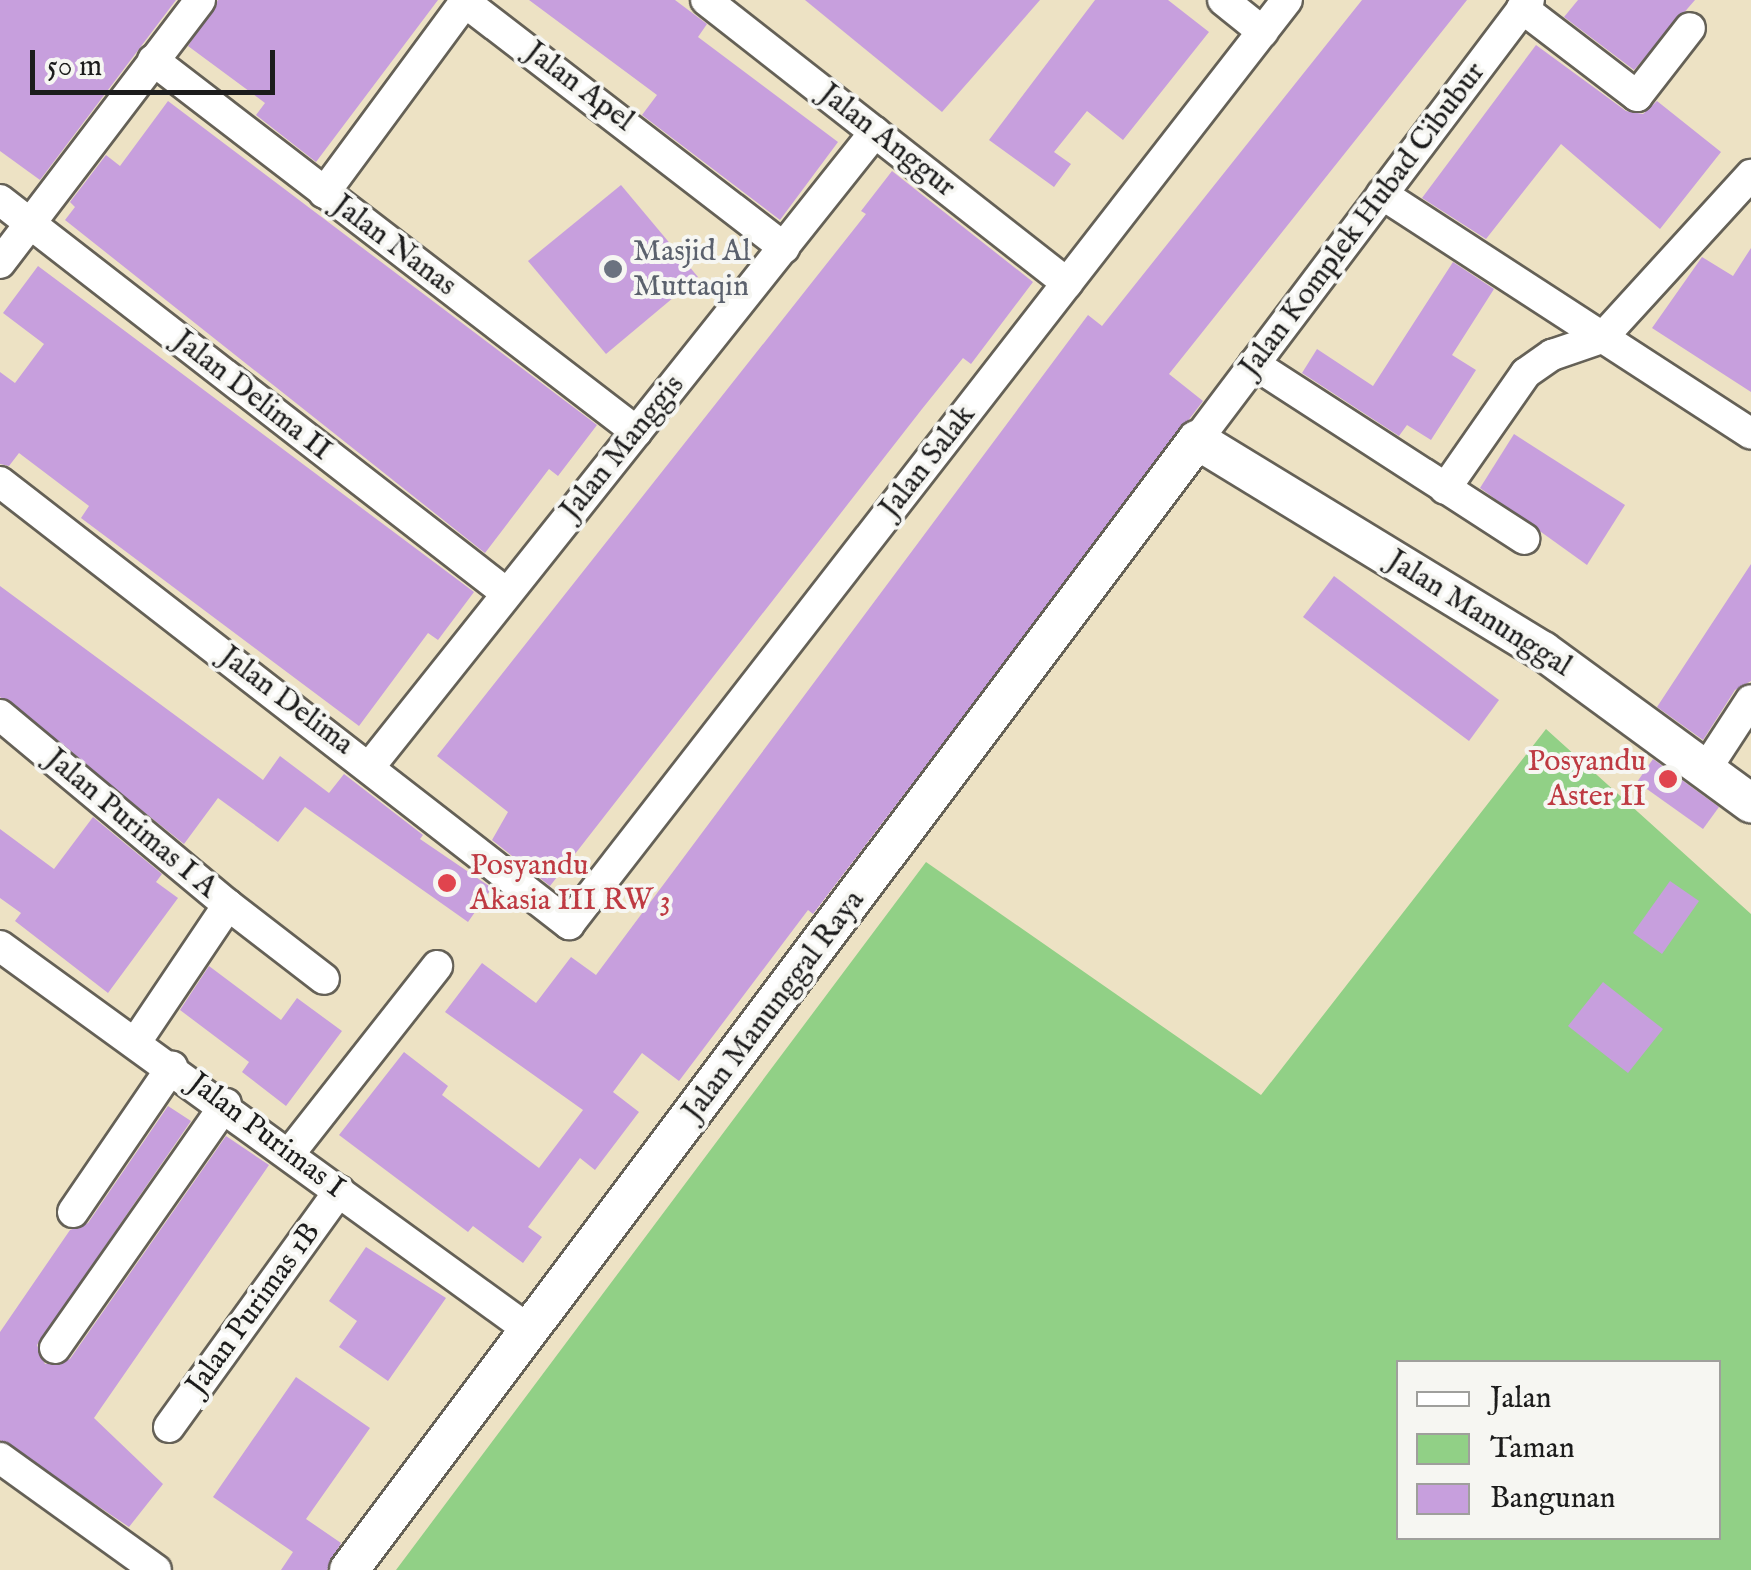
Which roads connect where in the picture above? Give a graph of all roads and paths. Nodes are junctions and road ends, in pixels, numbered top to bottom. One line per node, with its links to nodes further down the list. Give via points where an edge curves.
1 (200, 0): 8 (street)
2 (706, 0): 9 (street, Jalan Anggur)
3 (1223, 0): 7 (street)
4 (1287, 0): 7 (street, Jalan Salak)
5 (1525, 4): 6 (street, via 1637,96); 12 (street, Jalan Komplek Hubad Cibubur)
6 (1690, 28)
7 (1264, 32): 17 (street, Jalan Salak)
8 (152, 60): 11 (street, Jalan Nanas); 14 (street)
9 (876, 132): 15 (street, Jalan Manggis); 17 (street, Jalan Anggur)
10 (1751, 175): 18 (street)
11 (324, 192): 15 (street, Jalan Apel, via 465,2); 20 (street, Jalan Nanas)
12 (1382, 194): 18 (street); 19 (street, Jalan Komplek Hubad Cibubur)
13 (0, 200): 14 (street, Jalan Delima II)
14 (30, 224): 16 (street); 26 (street, Jalan Delima II)
15 (784, 248): 20 (street, Jalan Manggis)
16 (0, 263)
17 (1067, 283): 33 (street, Jalan Salak)
18 (1602, 338): 21 (street); 24 (street, via 1526,372)
19 (1254, 364): 22 (street, Jalan Komplek Hubad Cibubur); 24 (street)
20 (636, 432): 26 (street, Jalan Manggis)
21 (1751, 434)
22 (1197, 440): 30 (street, Jalan Manunggal, via 1543,651); 43 (street, Jalan Manunggal Raya)
23 (0, 482): 29 (street, Jalan Delima)
24 (1445, 489): 25 (street)
25 (1524, 539)
26 (505, 592): 29 (street, Jalan Manggis)
27 (1751, 700): 30 (street)
28 (0, 715): 32 (street, Jalan Purimas I A)
29 (371, 766): 33 (street, Jalan Delima)
30 (1706, 769): 31 (street, Jalan Manunggal)
31 (1751, 802)
32 (228, 905): 36 (street); 37 (street, Jalan Purimas I A)
33 (569, 924)
34 (0, 946): 37 (street, Jalan Purimas I)
35 (436, 966): 40 (street)
36 (324, 980)
37 (136, 1042): 38 (street, Jalan Purimas I)
38 (172, 1067): 39 (street, Jalan Purimas I); 42 (street)
39 (226, 1104): 40 (street, Jalan Purimas I); 44 (street)
40 (290, 1153): 41 (street, Jalan Purimas I)
41 (339, 1190): 43 (street, Jalan Purimas I); 45 (street, Jalan Purimas 1B)
42 (73, 1212)
43 (529, 1330): 48 (street, Jalan Manunggal Raya)
44 (55, 1348)
45 (168, 1427)
46 (0, 1458): 47 (street)
47 (156, 1570)
48 (348, 1570)

